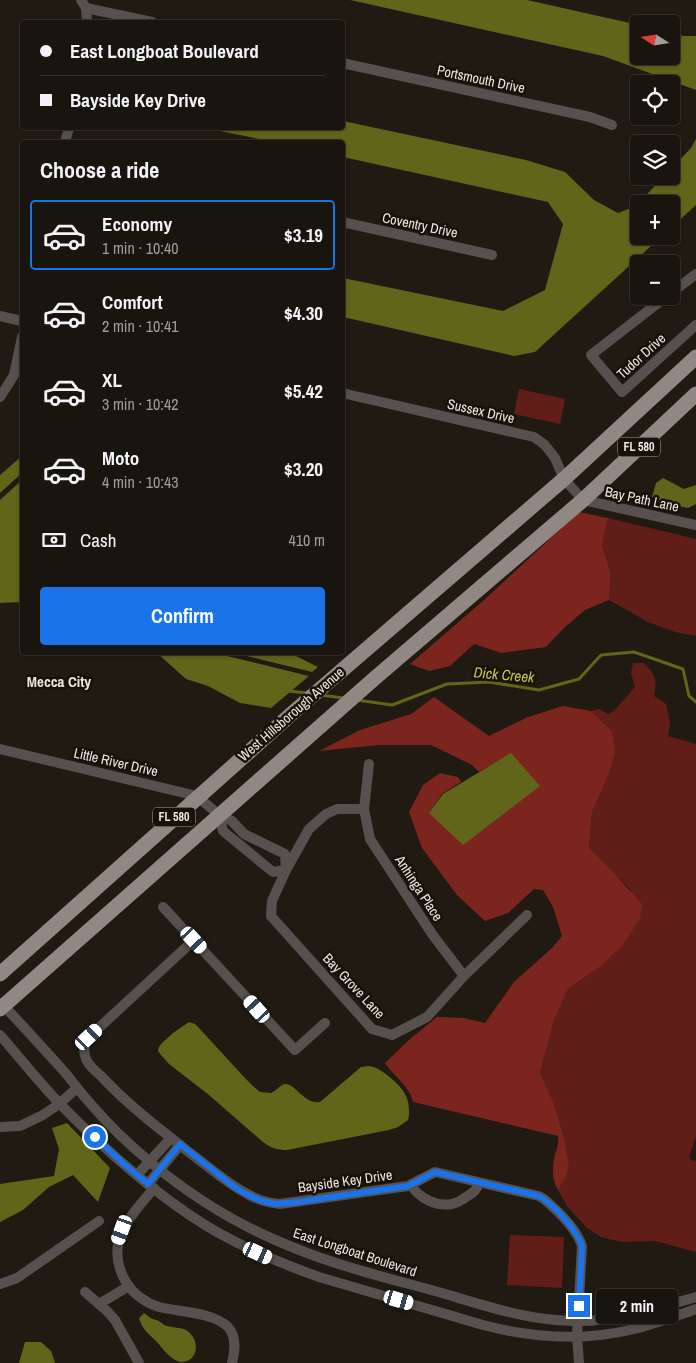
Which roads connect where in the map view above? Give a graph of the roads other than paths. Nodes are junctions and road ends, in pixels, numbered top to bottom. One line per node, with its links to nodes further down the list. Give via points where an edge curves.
1 (84, 4): 2 (street); 3 (street)
2 (87, 20)
3 (144, 20)
4 (345, 64): 5 (street, Portsmouth Drive, via 590,117)
5 (612, 125)
6 (345, 223): 7 (street, Coventry Drive)
7 (492, 255)
8 (696, 274): 9 (street)
9 (680, 286)
10 (656, 305): 13 (street, Tudor Drive, via 591,356 622,392)
11 (0, 316): 12 (street)
12 (20, 321)
13 (696, 325)
14 (20, 346): 18 (street, via 14,375)
15 (696, 357): 19 (main road, West Hillsborough Avenue / FL 580)
16 (345, 394): 19 (street, Sussex Drive, via 534,437 555,458)
17 (696, 394): 20 (main road, West Hillsborough Avenue / FL 580)
18 (0, 397)
19 (564, 479): 20 (street, Sussex Drive); 24 (main road, West Hillsborough Avenue / FL 580)
20 (583, 500): 21 (street, Bay Path Lane); 26 (main road, West Hillsborough Avenue / FL 580)
21 (696, 525)
22 (0, 749): 24 (street, Little River Drive)
23 (369, 764): 25 (street, Anhinga Place)
24 (198, 796): 26 (street, Little River Drive); 33 (main road, West Hillsborough Avenue / FL 580)
25 (364, 809): 29 (street, via 336,809 326,814 309,830); 34 (street, Anhinga Place, via 370,839 432,934)
26 (219, 815): 27 (street, via 232,821 244,834); 28 (street, via 223,831); 35 (main road, West Hillsborough Avenue / FL 580)
27 (271, 847): 28 (street); 29 (street, via 285,854)
28 (261, 862): 29 (street, via 273,872)
29 (286, 870): 34 (street, Bay Grove Lane, via 272,902 271,916 372,1029 392,1035 428,1017)
30 (163, 907): 32 (street)
31 (527, 915): 34 (street, Bay Grove Lane)
32 (194, 940): 36 (street, via 295,1050); 41 (street, Bayside Key Drive, via 89,1037 84,1050 86,1060 114,1090)
33 (0, 974)
34 (464, 976)
35 (1, 1006): 38 (street, East Longboat Boulevard)
36 (325, 1022)
37 (0, 1035): 39 (street)
38 (77, 1088): 39 (street); 43 (street, East Longboat Boulevard)
39 (59, 1104): 40 (street, via 20,1126); 45 (street)
40 (0, 1127)
41 (171, 1138): 42 (street, Bayside Key Drive); 43 (street)
42 (180, 1144): 44 (street); 47 (street, Bayside Key Drive, via 233,1186 271,1203)
43 (149, 1161): 44 (street, East Longboat Boulevard); 45 (street)
44 (160, 1170): 48 (street); 56 (street, East Longboat Boulevard, via 217,1209 258,1232 305,1252 512,1313)
45 (137, 1175): 48 (street)
46 (480, 1183): 47 (street, Bayside Key Drive, via 435,1172); 47 (street, Bayside Key Drive, via 474,1193 450,1204 424,1198); 56 (street, Bayside Key Drive, via 539,1196 574,1231 582,1246)
47 (412, 1185)
48 (151, 1186): 51 (street, via 119,1240 118,1260); 57 (street, via 186,1213 228,1238 319,1277 502,1330 536,1336)
49 (99, 1221): 50 (street, via 17,1278)
50 (0, 1284)
51 (129, 1286): 54 (street); 59 (street, via 149,1303 222,1322 234,1340)
52 (85, 1292): 54 (street)
53 (696, 1297): 56 (street, East Longboat Boulevard, via 619,1318)
54 (100, 1304): 58 (street, via 119,1326)
55 (696, 1309): 57 (street, via 634,1329)
56 (578, 1321): 57 (street, Bayside Key Drive)
57 (577, 1336): 60 (street, Bayside Key Drive)
58 (139, 1363)
59 (232, 1363)
60 (579, 1363)

